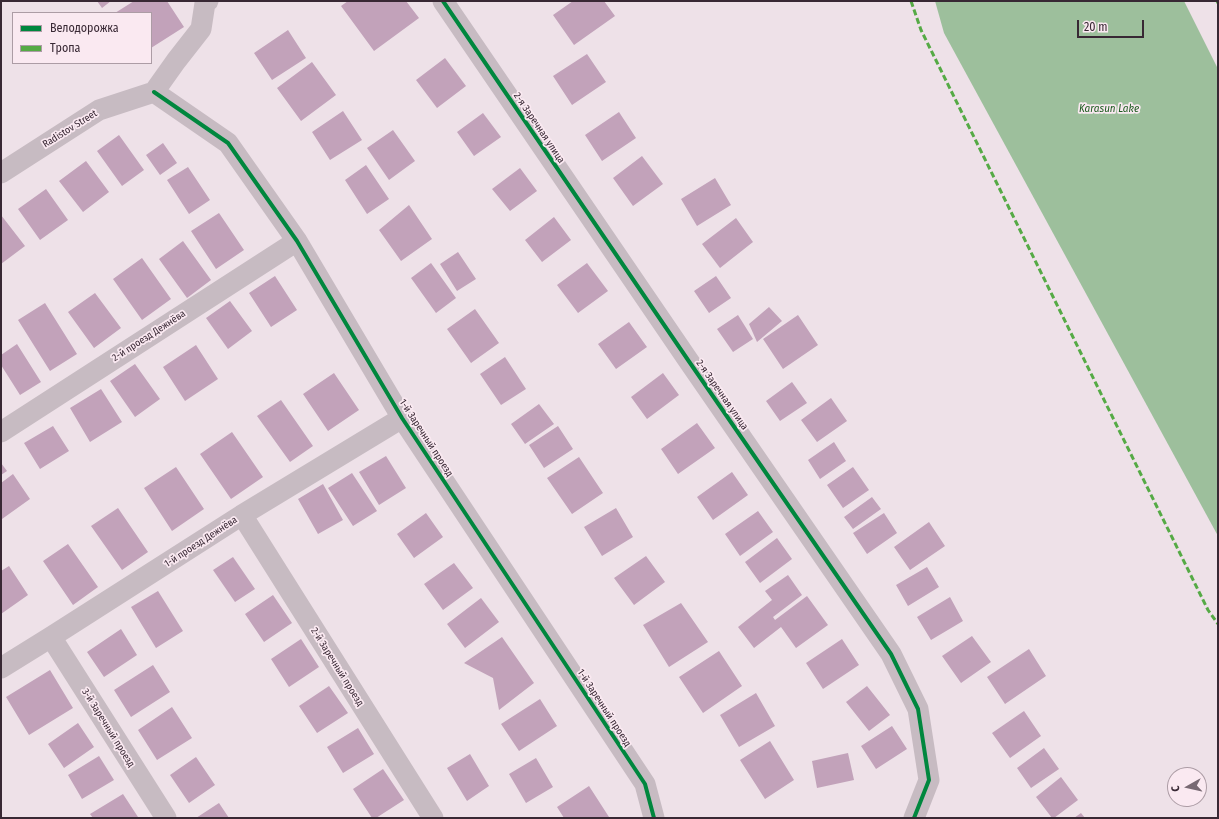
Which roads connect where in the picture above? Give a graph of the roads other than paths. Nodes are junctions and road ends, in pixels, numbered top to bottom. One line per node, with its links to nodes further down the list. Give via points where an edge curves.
1 (443, 1): 14 (street, 2-я Заречная улица, via 891,654 918,709 929,780)
2 (205, 2): 3 (street, via 201,28)
3 (154, 92): 4 (street, Radistov Street, via 99,110); 5 (street, 1-й Заречный проезд, via 228,143)
4 (1, 173)
5 (297, 241): 6 (street, 1-й Заречный проезд); 7 (street, 2-й проезд Дежнёва)
6 (402, 418): 8 (street, 1-й проезд Дежнёва); 13 (street, 1-й Заречный проезд, via 644,784)
7 (1, 432)
8 (242, 515): 9 (street, 1-й проезд Дежнёва); 12 (street, 2-й Заречный проезд)
9 (51, 637): 10 (street, 1-й проезд Дежнёва); 11 (street, 3-й Заречный проезд)
10 (1, 668)
11 (166, 818)
12 (433, 818)
13 (654, 818)
14 (914, 818)

